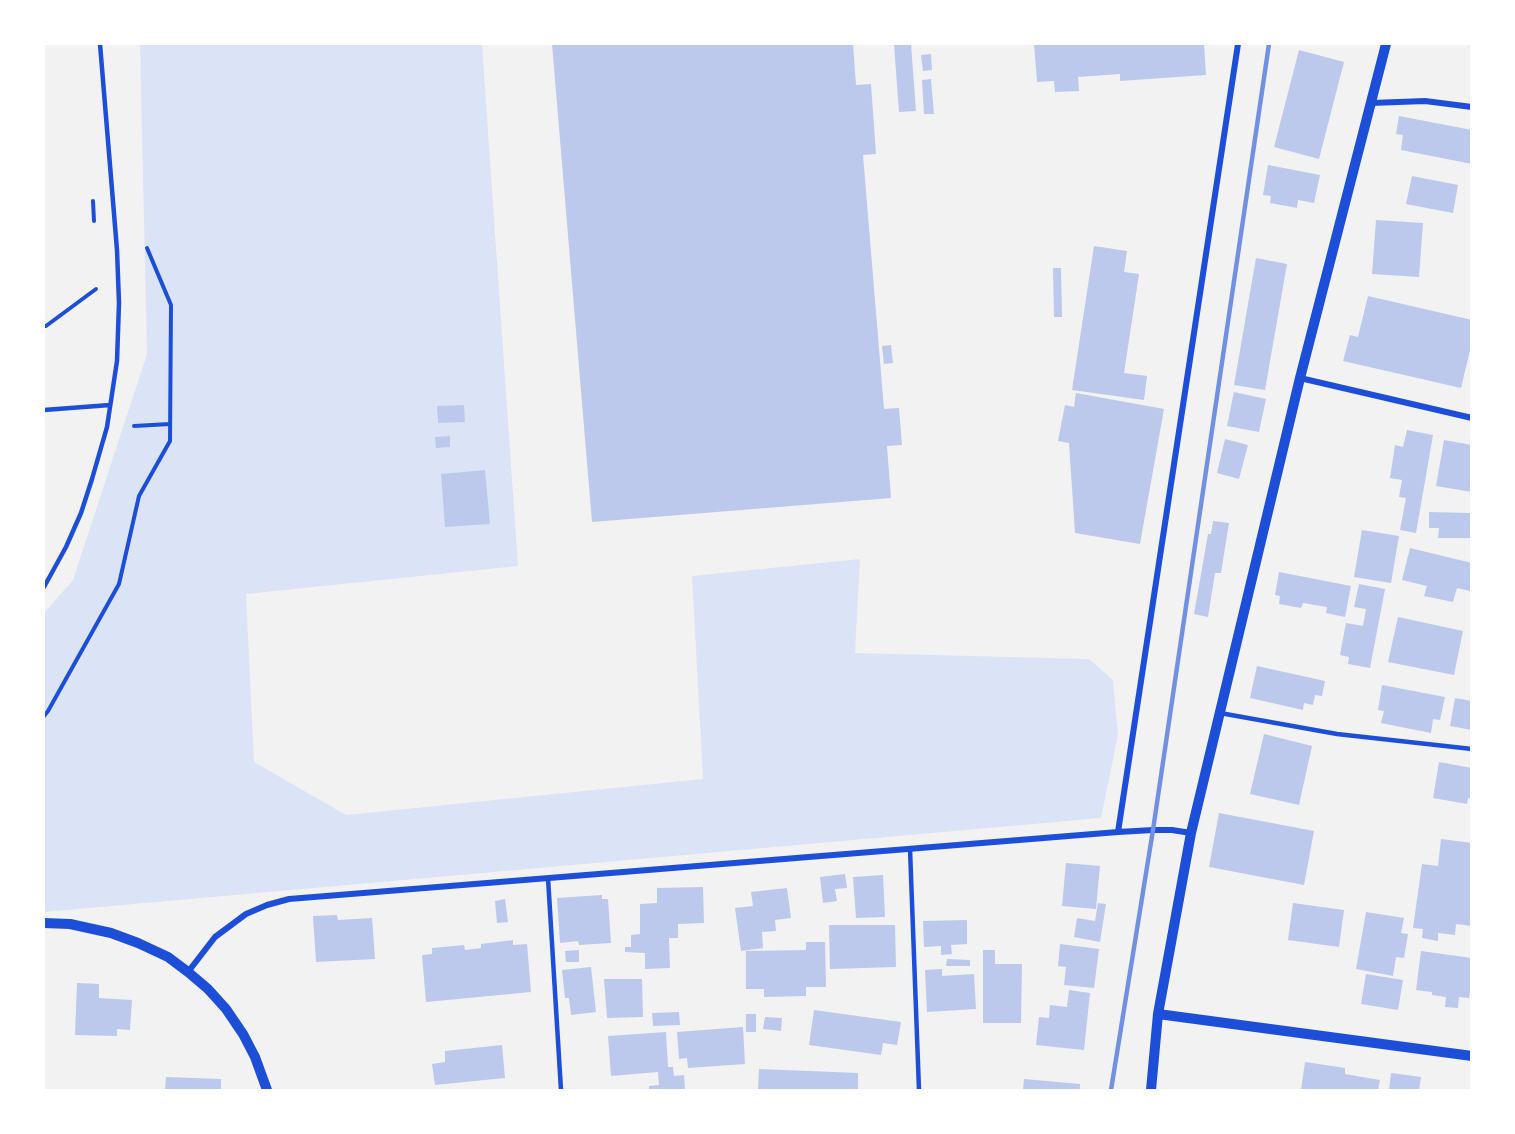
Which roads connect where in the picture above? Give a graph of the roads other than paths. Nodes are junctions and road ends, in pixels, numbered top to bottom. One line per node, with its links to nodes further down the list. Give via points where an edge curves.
1 (100, 44): 7 (lane, via 119,303 117,362)
2 (1238, 44): 13 (street)
3 (1386, 44): 4 (street)
4 (1371, 103): 5 (street, via 1425,101); 6 (street)
5 (1472, 107)
6 (1300, 378): 9 (street); 11 (street)
7 (110, 405): 8 (lane); 10 (lane, via 103,446 81,513)
8 (44, 410)
9 (1472, 418)
10 (44, 587)
11 (1220, 713): 12 (lane, via 1337,734); 14 (street)
12 (1472, 749)
13 (1118, 832): 14 (street); 15 (street)
14 (1191, 833): 19 (street)
15 (910, 849): 16 (street); 23 (lane)
16 (548, 878): 18 (street, via 289,899 246,914 215,937); 22 (lane)
17 (44, 923): 18 (street, via 111,933 168,957)
18 (188, 972): 21 (street, via 226,1009 243,1034)
19 (1158, 1014): 20 (street); 24 (street)
20 (1472, 1056)
21 (267, 1090)
22 (561, 1090)
23 (919, 1090)
24 (1151, 1090)

